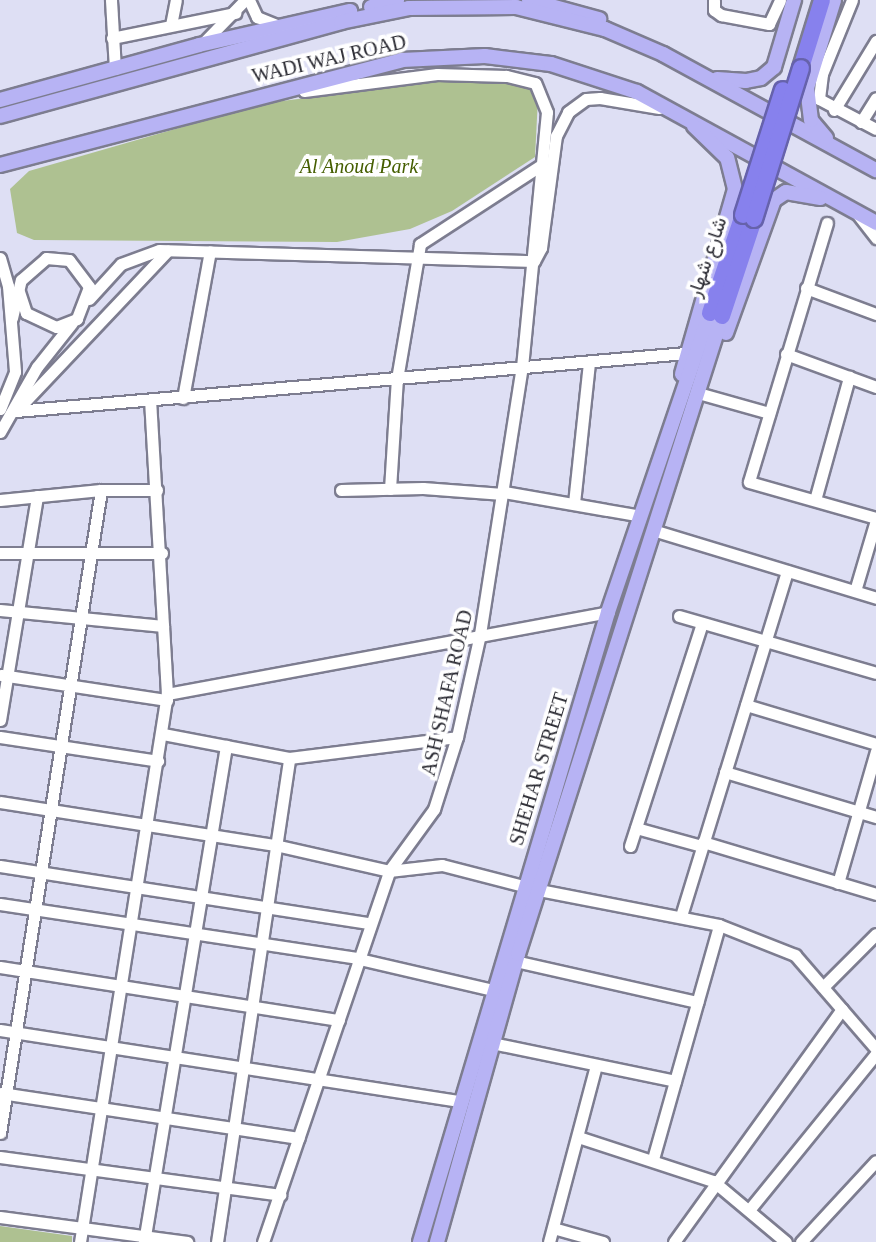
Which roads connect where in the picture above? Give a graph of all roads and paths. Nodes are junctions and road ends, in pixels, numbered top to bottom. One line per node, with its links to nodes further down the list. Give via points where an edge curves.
1 (111, 0): 17 (street)
2 (176, 0): 15 (street)
3 (247, 0): 14 (street); 16 (street, via 257,17)
4 (397, 0): 16 (main road)
5 (529, 0): 13 (main road)
6 (714, 0): 7 (street, via 714,10 721,15 769,24)
7 (780, 0)
8 (794, 0): 23 (main road, via 774,67 761,78 727,82)
9 (811, 0): 21 (highway)
10 (822, 0): 21 (highway)
11 (834, 0): 35 (main road, via 807,88 807,108 817,131)
12 (852, 0): 28 (street, via 822,74 819,99)
13 (546, 1): 20 (main road, via 612,24)
14 (235, 13): 15 (street); 19 (street)
15 (171, 25): 17 (street)
16 (277, 25): 19 (main road)
17 (112, 38): 22 (street)
18 (876, 41): 28 (street)
19 (199, 45): 22 (main road)
20 (663, 54): 23 (main road, WADI WAJ ROAD); 30 (main road, WADI WAJ ROAD, via 605,29 516,7 409,8)
21 (796, 67): 51 (highway, bridge)
22 (115, 69): 26 (main road)
23 (696, 73): 35 (main road, WADI WAJ ROAD)
24 (255, 97): 27 (main road, WADI WAJ ROAD, via 402,60 485,56 521,58 596,77); 34 (main road, WADI WAJ ROAD); 37 (street, via 437,74 527,79 546,100)
25 (876, 98): 31 (street)
26 (0, 100)
27 (669, 109): 29 (main road, WADI WAJ ROAD); 47 (street, via 600,98 586,99 568,112 556,136 541,248)
28 (834, 110): 31 (street)
29 (686, 117): 39 (main road, WADI WAJ ROAD); 54 (main road, via 727,158 735,189)
30 (0, 118)
31 (861, 122): 32 (street)
32 (876, 129)
33 (0, 156): 34 (main road)
34 (33, 156): 36 (main road, WADI WAJ ROAD)
35 (852, 158): 38 (main road, WADI WAJ ROAD)
36 (0, 165)
37 (541, 165): 45 (street, via 430,234); 47 (street, via 530,247)
38 (876, 168)
39 (854, 212): 41 (main road, WADI WAJ ROAD); 42 (street); 61 (main road, via 803,192 786,192 774,200 708,387)
40 (827, 223): 48 (street)
41 (876, 223)
42 (876, 238)
43 (168, 250): 44 (street); 50 (street, via 134,255); 65 (street)
44 (210, 251): 45 (street); 62 (street)
45 (417, 255): 47 (street); 59 (street)
46 (0, 258): 49 (street)
47 (534, 261): 57 (street, ASH SHAFA ROAD)
48 (806, 288): 52 (street); 55 (street)
49 (16, 295): 50 (street, via 35,262 58,257 79,267); 53 (street, via 45,326); 64 (street, via 15,372)
50 (89, 299): 53 (street)
51 (716, 314): 61 (main road, SHEHAR STREET); 68 (main road, SHEHAR STREET)
52 (876, 314)
53 (74, 321): 65 (street, via 37,367)
54 (686, 353): 56 (street); 68 (main road)
55 (786, 354): 58 (street); 66 (street)
56 (589, 362): 57 (street); 77 (street)
57 (522, 367): 59 (street); 73 (street, ASH SHAFA ROAD)
58 (849, 377): 60 (street); 76 (street)
59 (397, 379): 62 (street); 69 (street)
60 (876, 387)
61 (698, 393): 66 (street); 80 (main road, SHEHAR STREET)
62 (183, 398): 63 (street)
63 (150, 400): 65 (street); 71 (street)
64 (0, 409)
65 (16, 411): 67 (street)
66 (769, 413): 76 (street, via 749,482)
67 (0, 432)
68 (668, 436): 78 (main road, SHEHAR STREET)
69 (390, 489): 72 (street); 73 (street)
70 (101, 490): 71 (street); 74 (street); 83 (street)
71 (157, 490): 84 (street)
72 (341, 490)
73 (504, 493): 77 (street); 95 (street, ASH SHAFA ROAD)
74 (37, 496): 75 (street); 82 (street)
75 (0, 500)
76 (815, 500): 79 (street)
77 (574, 503): 78 (street)
78 (641, 516): 90 (main road, SHEHAR STREET)
79 (876, 519): 86 (street)
80 (656, 531): 85 (street); 128 (main road, SHEHAR STREET)
81 (0, 553): 82 (street)
82 (29, 553): 83 (street); 89 (street)
83 (93, 553): 84 (street); 92 (street)
84 (162, 553): 94 (street)
85 (787, 571): 86 (street); 96 (street)
86 (855, 591): 87 (street)
87 (876, 598)
88 (0, 610): 89 (street)
89 (17, 611): 92 (street); 98 (street)
90 (608, 612): 95 (street); 128 (main road, SHEHAR STREET)
91 (679, 616): 93 (street)
92 (80, 618): 94 (street); 99 (street)
93 (702, 623): 96 (street); 118 (street)
94 (163, 626): 100 (street)
95 (480, 634): 100 (street); 105 (street, ASH SHAFA ROAD)
96 (765, 642): 97 (street); 101 (street)
97 (876, 673)
98 (4, 675): 99 (street); 102 (street)
99 (70, 685): 100 (street); 107 (street)
100 (167, 697): 103 (street)
101 (746, 705): 106 (street); 112 (street)
102 (0, 720)
103 (163, 734): 108 (street); 111 (street)
104 (0, 737): 107 (street)
105 (457, 737): 110 (street); 124 (street, ASH SHAFA ROAD, via 434,809)
106 (876, 744)
107 (60, 746): 111 (street); 114 (street)
108 (226, 746): 110 (street); 119 (street)
109 (876, 751): 115 (street)
110 (289, 758): 121 (street)
111 (158, 761): 117 (street)
112 (725, 772): 115 (street); 120 (street)
113 (0, 802): 114 (street)
114 (50, 810): 117 (street); 125 (street)
115 (858, 812): 116 (street); 126 (street)
116 (876, 817)
117 (148, 825): 119 (street); 127 (street)
118 (636, 828): 120 (street); 122 (street)
119 (211, 835): 121 (street); 130 (street)
120 (702, 844): 126 (street); 134 (street)
121 (275, 845): 124 (street); 132 (street)
122 (630, 846)
123 (0, 866): 125 (street)
124 (389, 871): 128 (street, via 429,863); 135 (street, ASH SHAFA ROAD)
125 (41, 872): 127 (street); 133 (street)
126 (838, 883): 129 (street)
127 (138, 887): 130 (street); 136 (street)
128 (531, 888): 134 (street); 142 (main road, SHEHAR STREET); 147 (main road, SHEHAR STREET)
129 (876, 894)
130 (201, 896): 132 (street); 138 (street)
131 (0, 904): 133 (street)
132 (265, 906): 135 (street); 140 (street)
133 (35, 909): 136 (street); 144 (street)
134 (681, 916): 137 (street)
135 (369, 923): 141 (street, ASH SHAFA ROAD)
136 (132, 924): 138 (street); 145 (street)
137 (719, 925): 146 (street, via 795,955); 149 (street)
138 (195, 934): 140 (street); 148 (street)
139 (876, 934): 146 (street)
140 (260, 944): 141 (street); 150 (street)
141 (355, 958): 147 (street); 152 (street, ASH SHAFA ROAD)
142 (515, 961): 149 (street); 155 (main road, SHEHAR STREET)
143 (0, 967): 144 (street)
144 (25, 971): 145 (street); 154 (street)
145 (122, 986): 148 (street); 156 (street)
146 (823, 987): 151 (street)
147 (492, 990): 164 (main road, SHEHAR STREET)
148 (185, 996): 150 (street); 158 (street)
149 (697, 1002): 162 (street)
150 (250, 1006): 152 (street); 159 (street)
151 (842, 1009): 157 (street); 176 (street)
152 (339, 1020): 161 (street, ASH SHAFA ROAD)
153 (0, 1030): 154 (street)
154 (16, 1033): 156 (street); 163 (street)
155 (492, 1043): 160 (street); 189 (main road, SHEHAR STREET)
156 (112, 1047): 158 (street); 165 (street)
157 (876, 1051): 179 (street)
158 (175, 1056): 159 (street); 166 (street)
159 (240, 1065): 161 (street); 167 (street)
160 (596, 1065): 162 (street); 169 (street)
161 (319, 1079): 164 (street); 170 (street, ASH SHAFA ROAD)
162 (675, 1081): 172 (street)
163 (3, 1093): 165 (street); 168 (street)
164 (460, 1101): 188 (main road, SHEHAR STREET)
165 (102, 1107): 166 (street); 174 (street)
166 (165, 1115): 167 (street); 175 (street)
167 (232, 1128): 170 (street); 177 (street)
168 (0, 1133)
169 (578, 1137): 172 (street); 182 (street)
170 (299, 1138): 178 (street, ASH SHAFA ROAD)
171 (0, 1157): 174 (street)
172 (653, 1159): 176 (street)
173 (876, 1161): 194 (street)
174 (92, 1169): 175 (street); 181 (street)
175 (154, 1178): 177 (street); 183 (street)
176 (713, 1181): 179 (street); 192 (street)
177 (224, 1187): 178 (street); 186 (street)
178 (280, 1195): 187 (street, ASH SHAFA ROAD)
179 (749, 1210): 193 (street)
180 (0, 1217): 181 (street)
181 (82, 1228): 183 (street); 184 (street)
182 (553, 1228): 190 (street); 191 (street)
183 (144, 1239): 185 (street)
184 (80, 1242)
185 (187, 1242)
186 (217, 1242)
187 (263, 1242)
188 (420, 1242)
189 (437, 1242)
190 (549, 1242)
191 (603, 1242)
192 (674, 1242)
193 (786, 1242)
194 (801, 1242)

